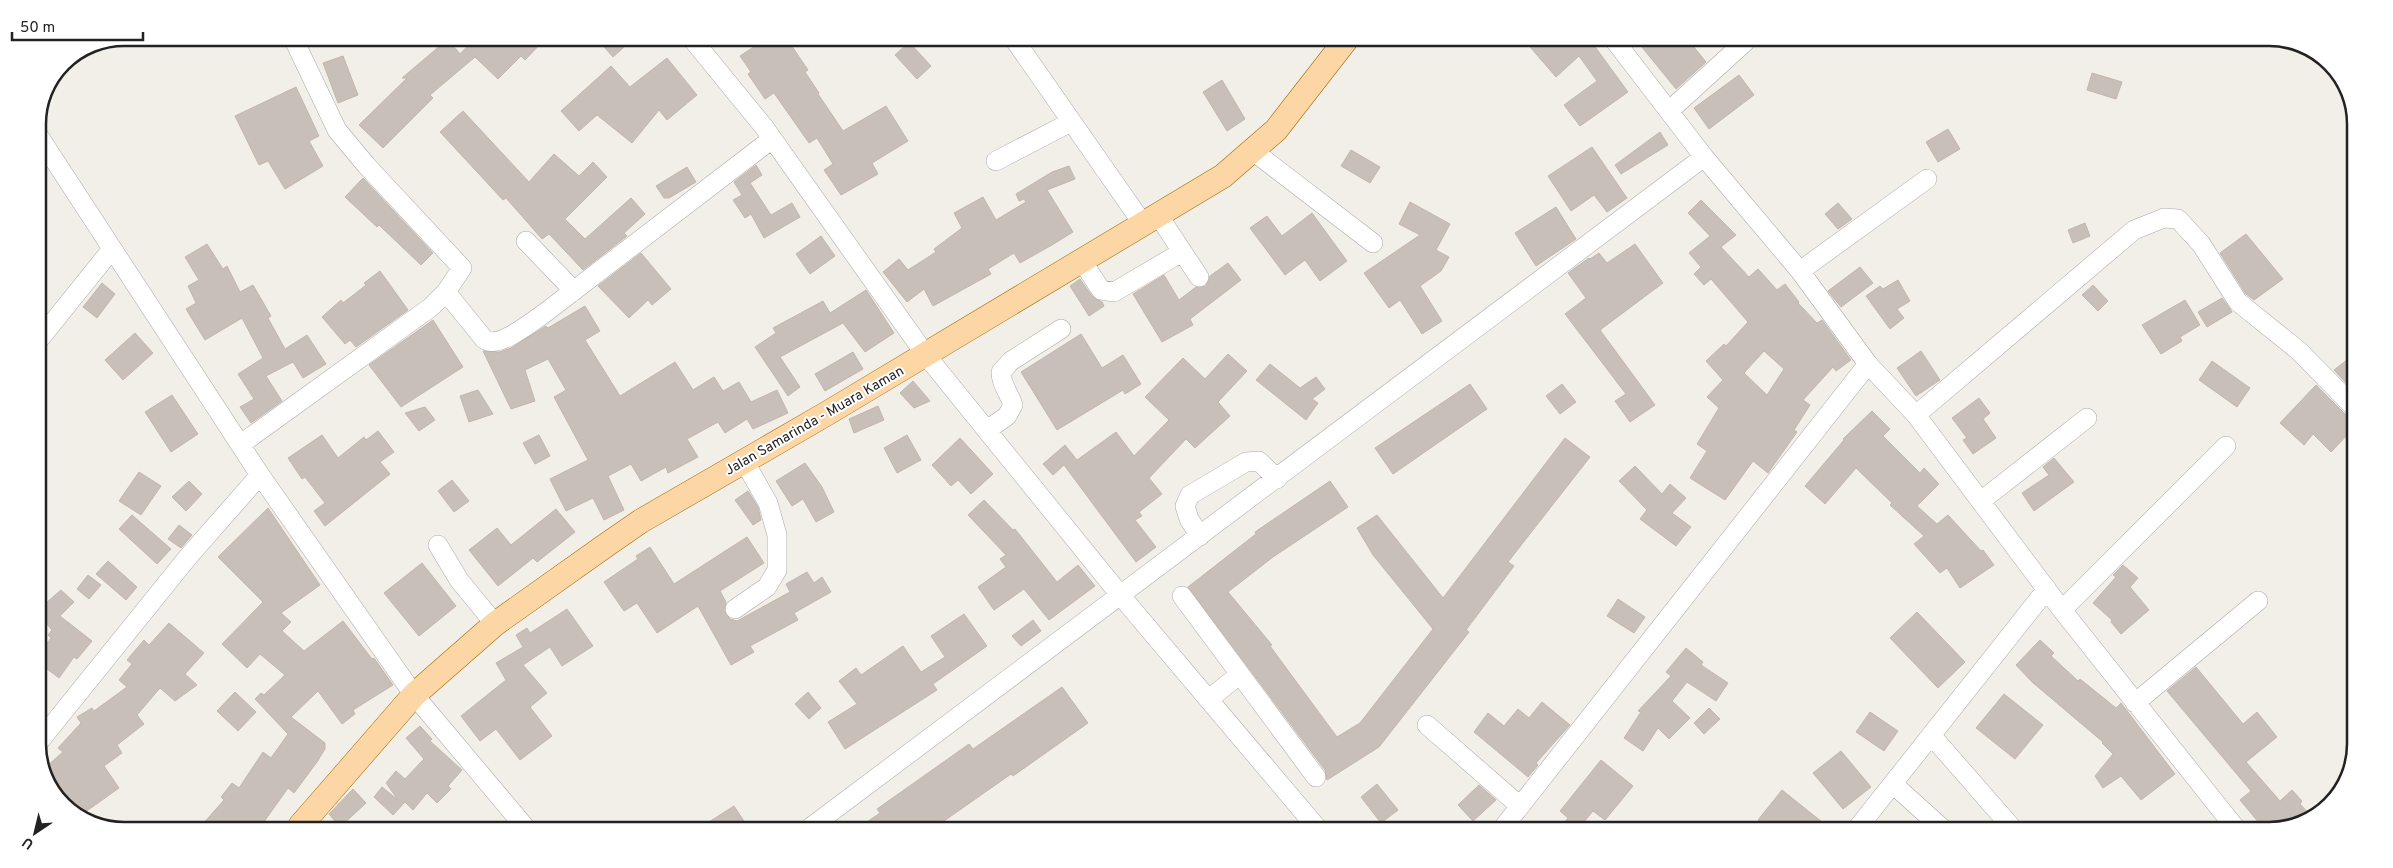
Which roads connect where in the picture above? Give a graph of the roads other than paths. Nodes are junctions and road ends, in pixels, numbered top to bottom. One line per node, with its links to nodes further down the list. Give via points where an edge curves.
1 (298, 46): 24 (street, via 337,130 372,172 461,265 461,271)
2 (698, 46): 9 (street)
3 (1019, 46): 8 (street)
4 (1341, 46): 11 (main road, Jalan Samarinda - Muara Kaman, via 1276,130)
5 (1619, 46): 7 (street)
6 (1740, 46): 7 (street)
7 (1669, 111): 12 (street)
8 (1071, 122): 13 (street); 15 (street)
9 (772, 139): 23 (street); 27 (street)
10 (46, 148): 18 (street)
11 (1252, 151): 15 (main road, Jalan Samarinda - Muara Kaman, via 1222,176); 17 (street)
12 (1704, 157): 21 (street); 37 (street)
13 (996, 161)
14 (1927, 179): 21 (street)
15 (1151, 220): 19 (street); 20 (main road, Jalan Samarinda - Muara Kaman)
16 (526, 241): 23 (street)
17 (1373, 244)
18 (112, 249): 26 (street); 33 (street)
19 (1182, 252): 20 (street, via 1114,292 1101,290); 22 (street)
20 (1082, 261): 27 (main road, Jalan Samarinda - Muara Kaman)
21 (1800, 271): 28 (street)
22 (1199, 277)
23 (574, 291): 24 (street, via 513,334 492,343 484,339)
24 (446, 292): 33 (street, via 414,320)
25 (1061, 329): 32 (street, via 1011,361 1001,372 1001,382 1013,405 1007,416)
26 (46, 331)
27 (925, 354): 32 (street); 35 (main road, Jalan Samarinda - Muara Kaman)
28 (1868, 364): 30 (street); 57 (street)
29 (2347, 400): 30 (street, via 2299,351 2238,302 2188,228 2178,219 2164,218 2134,230)
30 (1916, 415): 38 (street)
31 (2087, 418): 38 (street)
32 (987, 430): 42 (street)
33 (241, 444): 36 (street)
34 (2226, 446): 46 (street)
35 (744, 461): 45 (street, via 768,503 777,535 777,570 767,587); 47 (main road, Jalan Samarinda - Muara Kaman, via 641,521)
36 (260, 475): 49 (street); 53 (street, via 188,557)
37 (1277, 479): 39 (street); 39 (street, via 1259,461 1246,462 1190,496 1185,506)
38 (1981, 501): 41 (street)
39 (1200, 536): 42 (street)
40 (438, 545): 47 (street, via 459,580)
41 (2047, 589): 46 (street); 54 (street)
42 (1121, 596): 50 (street); 60 (street)
43 (1182, 596): 48 (street)
44 (2258, 601): 51 (street)
45 (735, 610)
46 (2062, 610): 51 (street)
47 (495, 624): 49 (main road, Jalan Samarinda - Muara Kaman)
48 (1239, 675): 50 (street); 55 (street)
49 (414, 695): 58 (main road, Jalan Samarinda - Muara Kaman); 59 (street)
50 (1209, 699): 61 (street)
51 (2135, 703): 66 (street)
52 (1428, 725): 57 (street)
53 (46, 732)
54 (1931, 736): 56 (street); 65 (street)
55 (1316, 777)
56 (1893, 784): 63 (street); 64 (street)
57 (1520, 806): 62 (street)
58 (303, 822)
59 (522, 822)
60 (819, 822)
61 (1313, 822)
62 (1507, 822)
63 (1862, 822)
64 (1935, 822)
65 (2007, 822)
66 (2231, 822)

